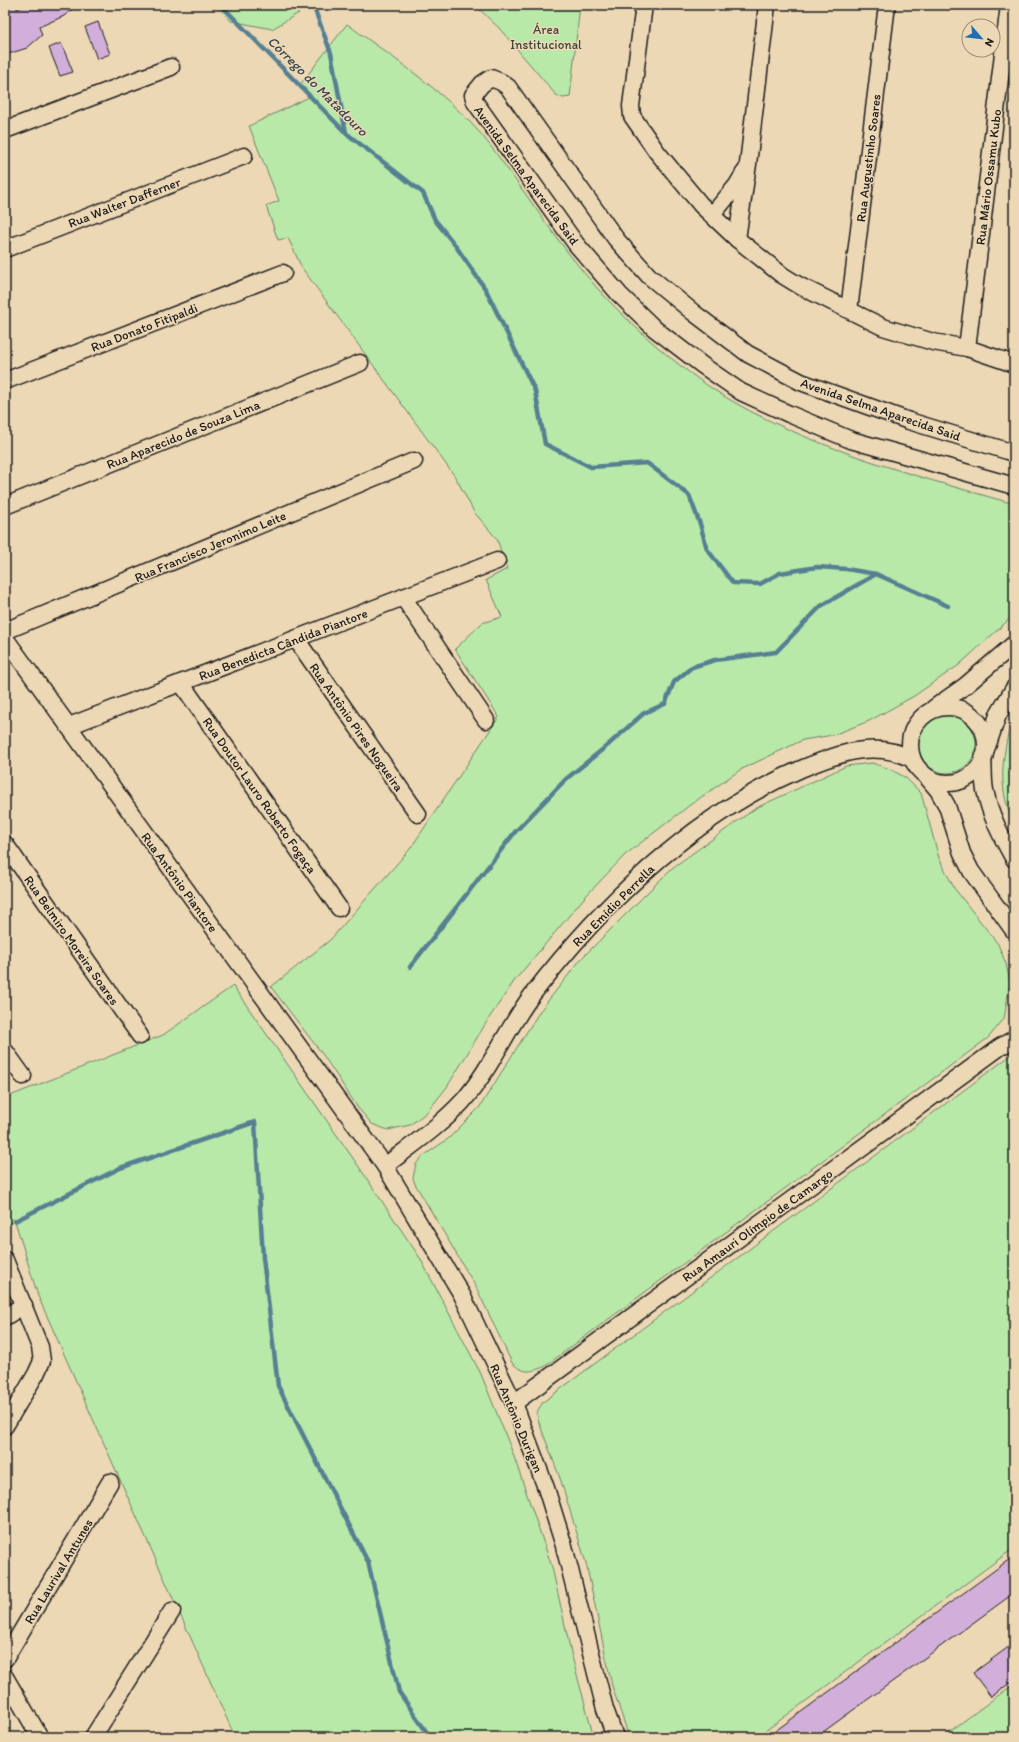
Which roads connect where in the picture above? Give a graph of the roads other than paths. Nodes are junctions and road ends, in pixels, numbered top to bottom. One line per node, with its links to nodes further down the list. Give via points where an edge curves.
1 (644, 5): 9 (street, via 631,106 632,116 661,158)
2 (767, 5): 8 (street)
3 (887, 5): 13 (street, Rua Augustinho Soares)
4 (1009, 5): 14 (street, Rua Mário Ossamu Kubo)
5 (172, 67): 6 (street)
6 (5, 130)
7 (244, 156): 11 (street, Rua Walter Dafferner)
8 (748, 164): 9 (street, via 737,185); 10 (street)
9 (712, 216): 10 (street)
10 (737, 239): 13 (street, via 782,275)
11 (5, 249)
12 (283, 273): 17 (street, Rua Donato Fitipaldi)
13 (849, 310): 14 (street, via 883,327 933,342)
14 (967, 348): 16 (street)
15 (360, 363): 21 (street, Rua Aparecido de Souza Lima)
16 (1014, 364)
17 (5, 381)
18 (1014, 452): 20 (street, Avenida Selma Aparecida Said, via 857,403 801,382 748,354 649,276 616,239 508,87 491,78 475,90 475,102 576,244 620,295 655,329 702,365 741,392 851,440)
19 (414, 461): 24 (street, Rua Francisco Jeronimo Leite)
20 (1014, 486)
21 (5, 506)
22 (497, 561): 23 (street, Rua Benedicta Cândida Piantore)
23 (403, 597): 26 (street, Rua Benedicta Cândida Piantore); 31 (street)
24 (5, 631)
25 (5, 638): 32 (street, Rua Antônio Piantore)
26 (296, 639): 28 (street, Rua Benedicta Cândida Piantore); 36 (street, Rua Antônio Pires Nogueira)
27 (1014, 644): 30 (street)
28 (181, 683): 32 (street, Rua Benedicta Cândida Piantore); 39 (street, Rua Doutor Lauro Roberto Fogaça)
29 (1014, 688): 33 (street, via 998,715)
30 (932, 710): 33 (street, via 938,707 955,707 970,713 981,726 986,742); 34 (street, via 920,718 912,731)
31 (486, 720)
32 (69, 726): 47 (street, Rua Antônio Piantore)
33 (984, 754): 35 (street, via 975,772 961,780 938,782); 38 (street, via 985,788 991,813)
34 (912, 759): 35 (street); 48 (street, Rua Emídio Perrella, via 890,751 865,749 838,754 779,779 737,802 688,836 616,899 575,943 517,1016 492,1060 464,1100 436,1128)
35 (924, 775): 40 (street, via 938,790 947,806 962,853 971,871)
36 (418, 814)
37 (5, 844): 42 (street, Rua Belmiro Moreira Soares)
38 (1014, 859)
39 (339, 908)
40 (1014, 931)
41 (1014, 1026): 44 (street, Rua Amauri Olímpio de Camargo)
42 (140, 1036)
43 (1014, 1039): 44 (street, Rua Amauri Olímpio de Camargo)
44 (1000, 1047): 52 (street, Rua Amauri Olímpio de Camargo)
45 (5, 1051): 46 (street)
46 (23, 1076)
47 (356, 1126): 48 (street, Rua Antônio Durigan)
48 (385, 1166): 52 (street, Rua Antônio Durigan, via 462,1295)
49 (5, 1260): 50 (street)
50 (24, 1304): 51 (street); 53 (street, via 40,1347 42,1361)
51 (5, 1317)
52 (514, 1403): 60 (street, Rua Antônio Durigan, via 546,1488 564,1546 605,1709)
53 (5, 1426)
54 (110, 1482): 56 (street, Rua Laurival Antunes)
55 (172, 1610): 59 (street)
56 (5, 1659)
57 (5, 1677): 58 (street)
58 (40, 1737)
59 (93, 1737)
60 (615, 1737)

